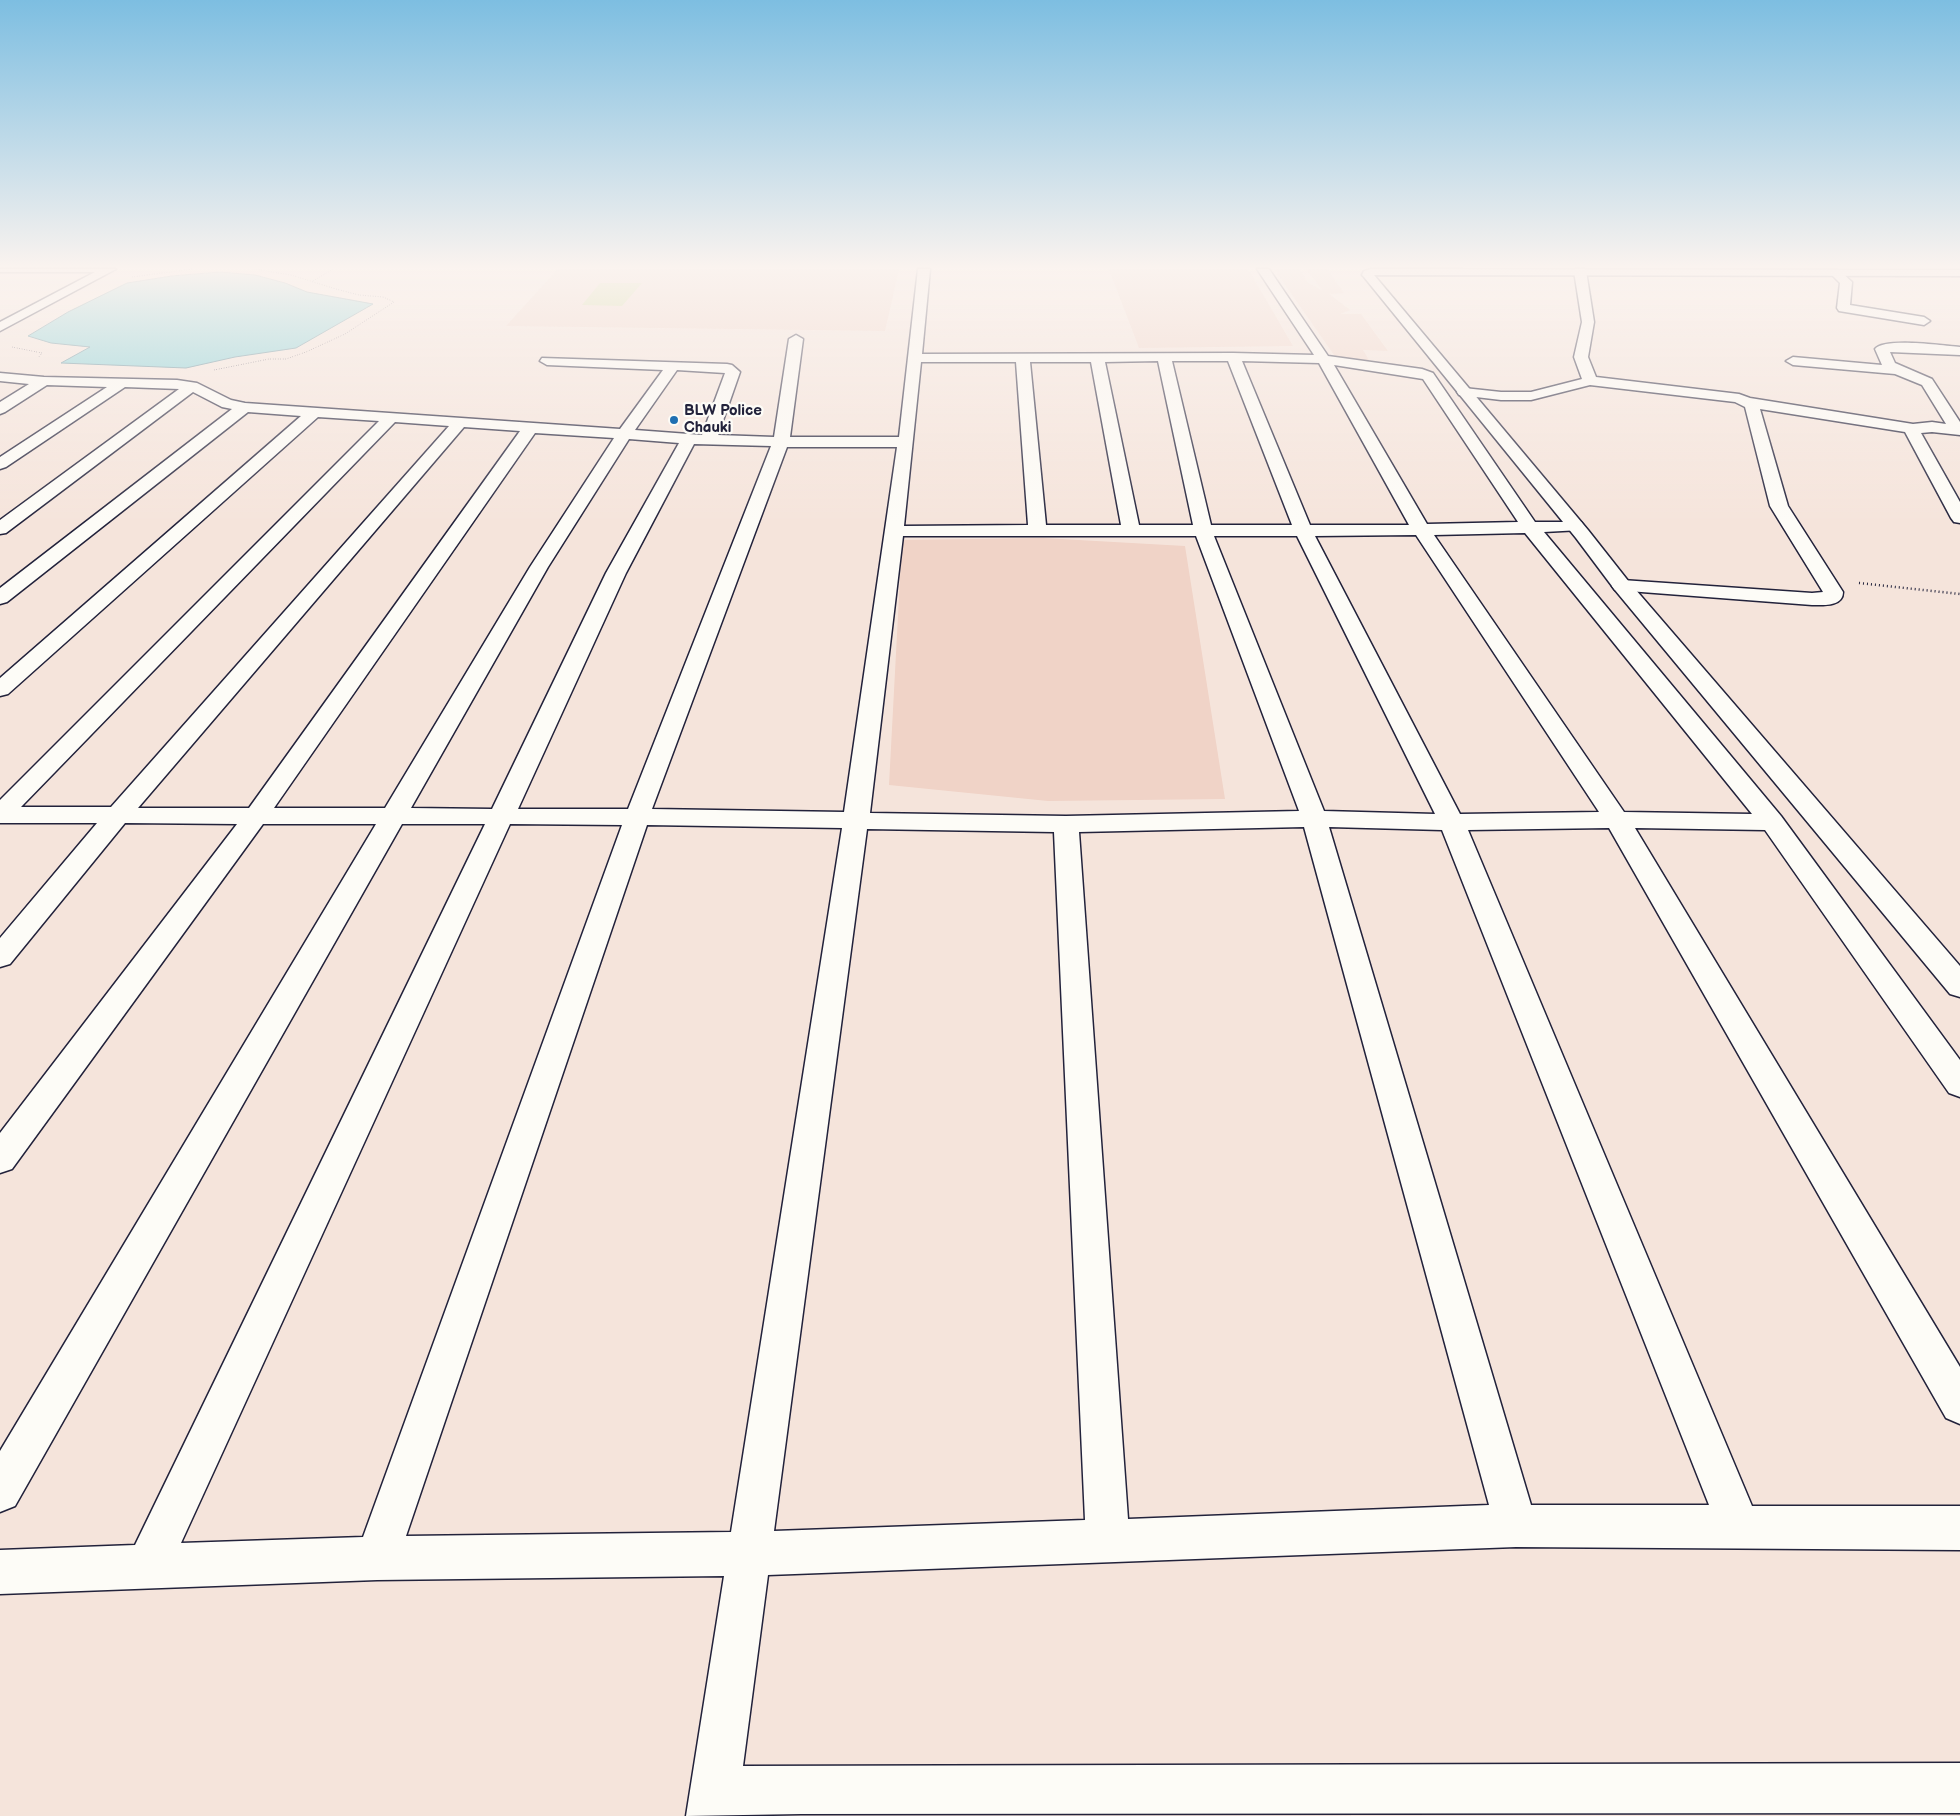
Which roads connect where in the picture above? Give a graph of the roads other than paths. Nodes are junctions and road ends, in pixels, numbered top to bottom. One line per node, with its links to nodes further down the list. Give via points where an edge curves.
1 (794, 354): 34 (street)
2 (914, 354): 9 (street)
3 (1320, 354): 12 (street)
4 (1433, 354): 22 (street)
5 (1582, 354): 19 (street)
6 (1883, 354): 16 (street, via 1885,361)
7 (1164, 357): 8 (street); 10 (street); 45 (street)
8 (1233, 357): 12 (street); 41 (street)
9 (914, 358): 11 (street); 35 (street)
10 (1097, 358): 11 (street); 44 (street)
11 (1022, 359): 46 (street)
12 (1324, 359): 39 (street, via 1428,376); 42 (street)
13 (547, 361): 15 (street)
14 (1793, 361): 16 (street)
15 (674, 365): 32 (street); 33 (street, via 727,368 733,372)
16 (1894, 370): 31 (street, via 1927,382)
17 (0, 377): 18 (street)
18 (44, 381): 20 (street); 25 (street)
19 (1590, 381): 22 (street, via 1531,396); 23 (street, via 1724,396)
20 (122, 383): 21 (street); 36 (street)
21 (192, 386): 24 (street, via 216,400); 40 (street)
22 (1464, 392): 38 (street)
23 (1747, 402): 30 (street); 47 (street, via 1752,405 1779,506 1833,592 1833,597)
24 (245, 407): 26 (street); 48 (street)
25 (0, 409)
26 (314, 412): 27 (street); 49 (street)
27 (391, 418): 28 (street); 50 (street)
28 (460, 423): 29 (street); 51 (street)
29 (530, 429): 32 (street); 52 (street)
30 (1913, 429): 31 (street); 37 (street)
31 (1958, 430)
32 (623, 436): 33 (street); 53 (street, via 539,567)
33 (698, 440): 34 (street); 54 (street, via 616,573)
34 (781, 442): 35 (street); 55 (street)
35 (906, 442): 43 (street)
36 (0, 464)
37 (1960, 518)
38 (1575, 526): 39 (street); 47 (street)
39 (1530, 527): 42 (street); 60 (street)
40 (0, 529)
41 (1303, 530): 42 (street); 45 (street); 59 (street)
42 (1421, 530): 58 (street)
43 (894, 531): 46 (street); 57 (street)
44 (1131, 531): 45 (street); 46 (street)
45 (1203, 531): 56 (street)
46 (1038, 532)
47 (1622, 586): 63 (street)
48 (0, 598)
49 (0, 690)
50 (0, 815): 51 (street)
51 (118, 815): 52 (street); 62 (street)
52 (256, 816): 53 (street); 65 (street)
53 (394, 816): 54 (street); 67 (street)
54 (500, 817): 55 (street); 74 (street)
55 (637, 817): 57 (street); 73 (street)
56 (1314, 819): 59 (street); 61 (street); 68 (street)
57 (856, 820): 61 (street); 72 (street)
58 (1617, 820): 59 (street); 60 (street); 66 (street)
59 (1452, 822): 69 (street)
60 (1772, 822): 64 (street)
61 (1066, 824): 71 (street)
62 (0, 957)
63 (1960, 986)
64 (1960, 1084)
65 (0, 1159)
66 (1960, 1404)
67 (0, 1491)
68 (1516, 1526): 69 (street); 71 (street)
69 (1739, 1527): 70 (street)
70 (1960, 1528)
71 (1108, 1541): 72 (street)
72 (749, 1554): 73 (street); 77 (street)
73 (377, 1558): 74 (street)
74 (147, 1568): 75 (street)
75 (0, 1572)
76 (1960, 1788): 77 (street, via 841,1789)
77 (713, 1804)

